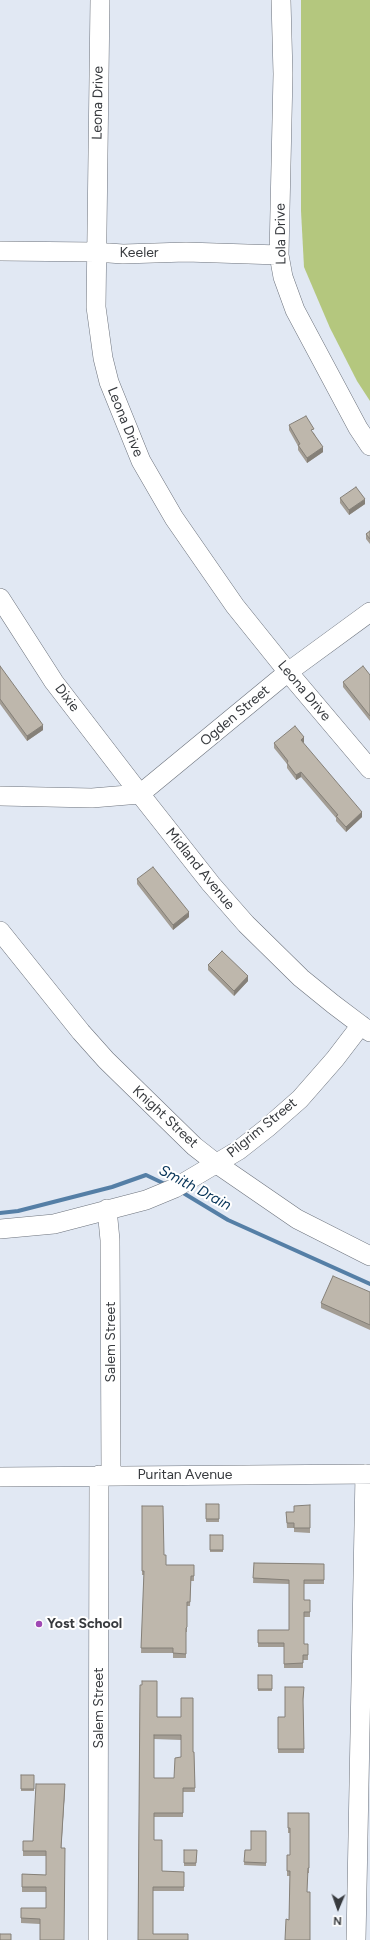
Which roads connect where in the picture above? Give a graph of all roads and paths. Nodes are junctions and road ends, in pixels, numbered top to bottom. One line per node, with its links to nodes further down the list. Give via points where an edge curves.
1 (100, 0): 4 (street, Leona Drive)
2 (281, 0): 5 (street, Lola Drive, via 283,74)
3 (0, 251): 4 (street, Keeler)
4 (95, 252): 5 (street, Keeler); 9 (street, Leona Drive, via 96,307 103,358 117,405 141,461 174,518 235,606)
5 (279, 255): 6 (street, Lola Drive, via 283,277 295,310)
6 (370, 446)
7 (0, 598): 11 (street, Dixie, via 54,682)
8 (370, 612): 9 (street, Ogden Street)
9 (288, 672): 10 (street, Leona Drive); 11 (street, Ogden Street)
10 (370, 769)
11 (140, 794): 12 (street, via 92,798); 14 (street, Midland Avenue, via 246,924 301,978)
12 (0, 796)
13 (0, 931): 15 (street, Knight Street, via 106,1060 194,1146)
14 (365, 1028): 15 (street, Pilgrim Street, via 300,1099 240,1150)
15 (217, 1164): 16 (street, Pilgrim Street, via 166,1192 146,1200); 18 (street, Knight Street, via 297,1218)
16 (107, 1209): 17 (street, Pilgrim Street, via 54,1224); 20 (street, Salem Street, via 110,1240)
17 (0, 1229)
18 (370, 1256)
19 (367, 1474): 20 (street, Puritan Avenue); 23 (street)
20 (105, 1475): 21 (street, Puritan Avenue); 22 (street, Salem Street)
21 (0, 1477)
22 (98, 1940)
23 (356, 1940)

